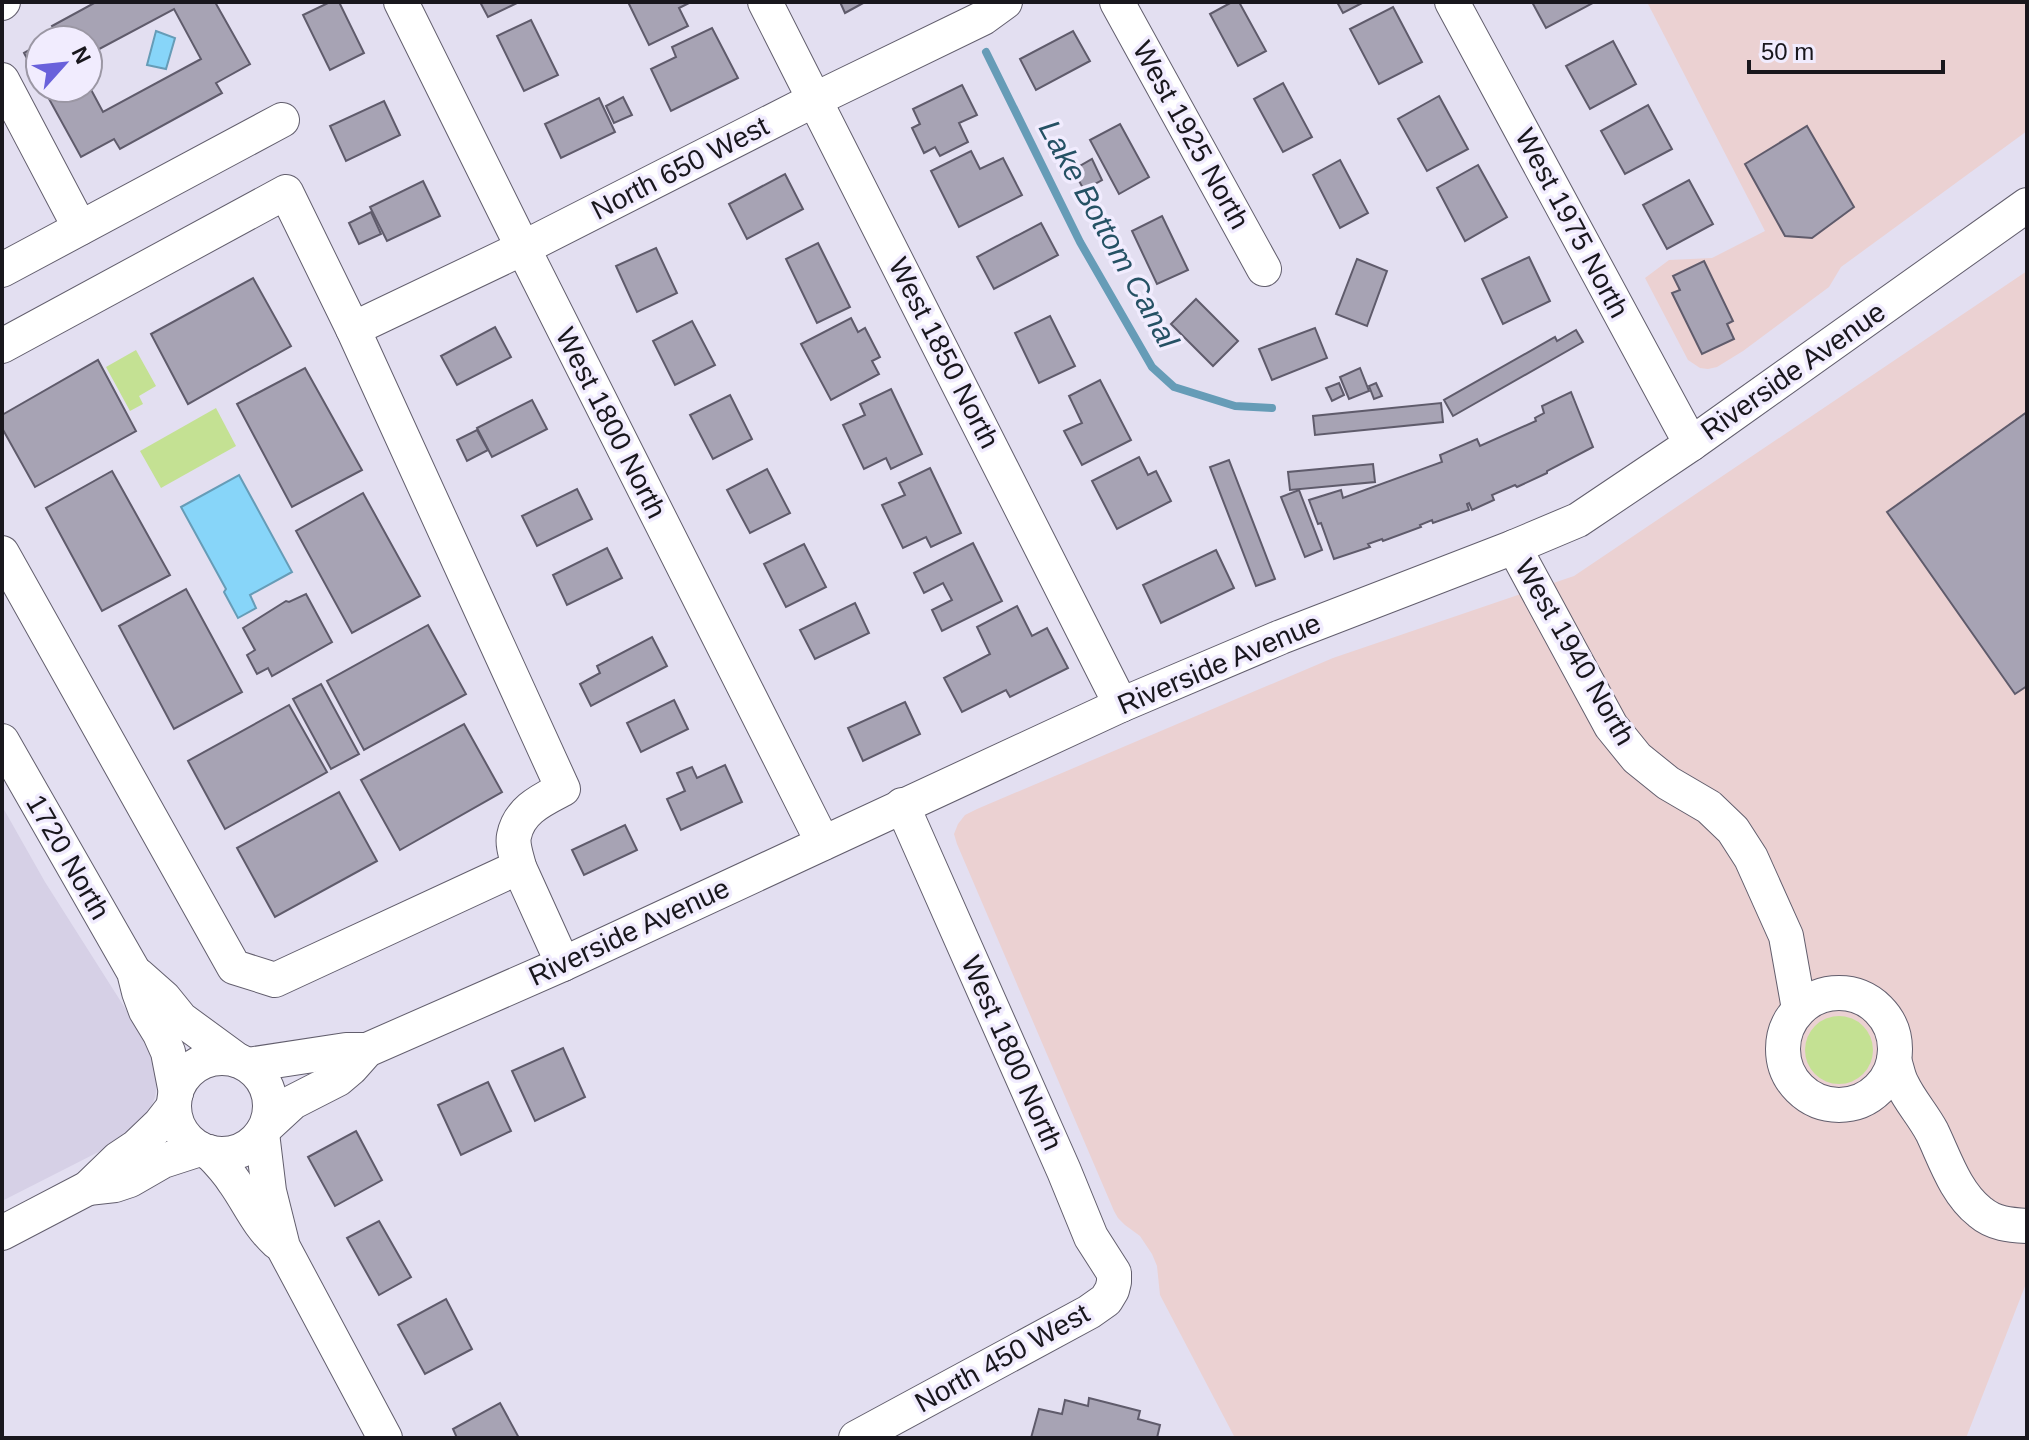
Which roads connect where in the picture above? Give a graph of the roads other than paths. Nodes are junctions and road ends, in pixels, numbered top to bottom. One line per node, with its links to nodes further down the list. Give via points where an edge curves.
1 (401, 2): 11 (street, West 1800 North)
2 (765, 2): 7 (street, West 1850 North)
3 (1005, 2): 7 (street, North 650 West, via 983,18)
4 (1117, 2): 12 (street, West 1925 North)
5 (1452, 2): 16 (street, West 1975 North)
6 (2, 80): 10 (street)
7 (816, 99): 11 (street, North 650 West); 19 (street, West 1850 North)
8 (282, 120): 10 (street)
9 (2027, 205): 16 (street, Riverside Avenue)
10 (80, 228): 13 (street)
11 (523, 248): 14 (street, North 650 West); 22 (street, West 1800 North)
12 (1264, 269)
13 (2, 270)
14 (353, 329): 15 (street, via 286,192); 23 (street, via 563,789 532,806 520,820 513,838)
15 (2, 346)
16 (1691, 444): 17 (street, Riverside Avenue, via 1578,520)
17 (1514, 547): 19 (street, Riverside Avenue); 24 (street, West 1940 North, via 1611,726 1637,758 1733,830)
18 (2, 553): 23 (street, via 234,967 275,980)
19 (1121, 705): 21 (street, Riverside Avenue)
20 (2, 741): 26 (street, 1720 North)
21 (902, 805): 22 (street, Riverside Avenue); 41 (street, West 1800 North, via 1091,1237 1114,1273)
22 (823, 843): 25 (street, Riverside Avenue)
23 (519, 867): 25 (street)
24 (1786, 936): 27 (street, West 1940 North); 28 (street, West 1940 North)
25 (563, 964): 29 (street, Riverside Avenue)
26 (134, 972): 31 (street, 1720 North, via 181,1019); 33 (street, 1720 North, via 146,1011 168,1052)
27 (1842, 993): 28 (street, via 1826,994); 30 (street, via 1872,1003 1884,1014 1895,1044)
28 (1799, 1009): 32 (street, via 1789,1022 1783,1054 1795,1083 1821,1102 1852,1104)
29 (367, 1050): 31 (street, Riverside Avenue); 34 (street, Riverside Avenue, via 338,1079 293,1102)
30 (1894, 1060): 32 (street, via 1889,1075); 36 (street)
31 (243, 1063): 33 (street, via 224,1058 199,1064 181,1081); 34 (street, via 268,1091 271,1109)
32 (1867, 1098): 36 (street, via 1898,1112)
33 (175, 1100): 35 (street, via 180,1129); 37 (street, via 160,1124)
34 (264, 1130): 35 (street, via 241,1150); 40 (street, via 269,1191)
35 (205, 1151): 37 (street, via 163,1161 115,1185); 40 (street, via 224,1167 267,1233)
36 (1944, 1162): 38 (street, via 1980,1212 2002,1224)
37 (88, 1188): 39 (street)
38 (2027, 1226)
39 (2, 1233)
40 (283, 1247): 42 (street)
41 (1106, 1300): 43 (street, North 450 West)
42 (385, 1438)
43 (856, 1438)

